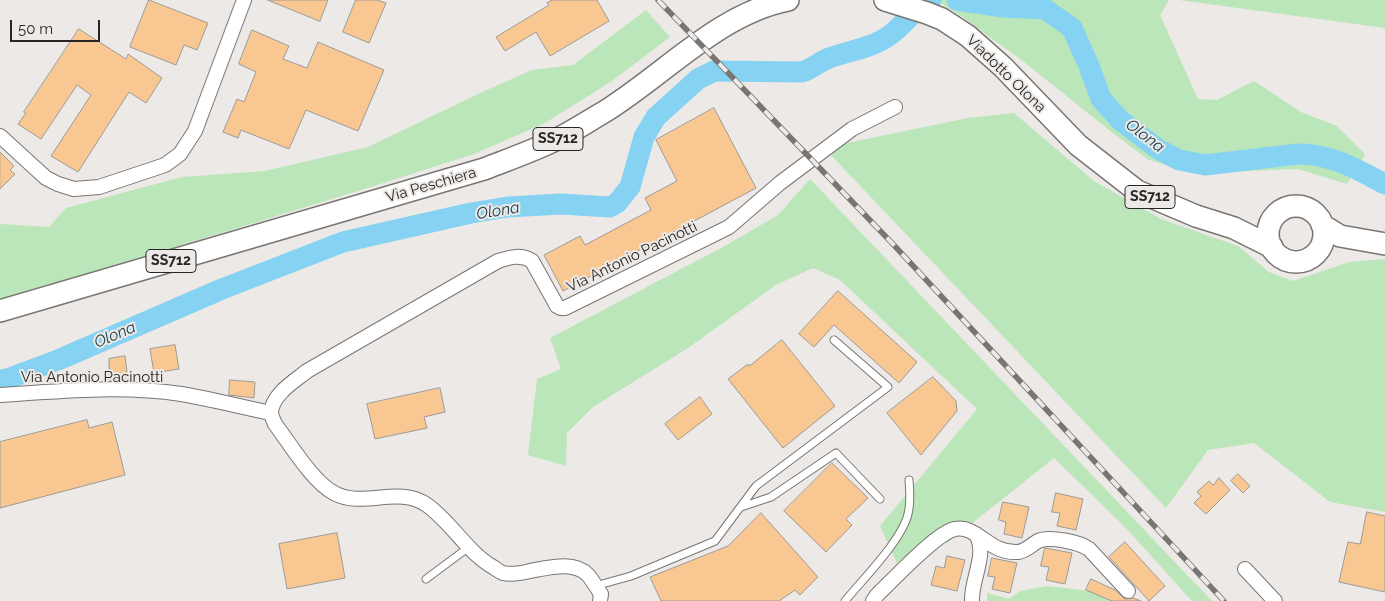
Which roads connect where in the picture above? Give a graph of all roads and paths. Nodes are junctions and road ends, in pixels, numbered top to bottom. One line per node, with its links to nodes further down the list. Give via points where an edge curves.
1 (244, 0): 5 (street, via 191,139 173,160 158,169 99,187 66,187 46,178)
2 (788, 0): 12 (main road, Via Peschiera / SS712, via 752,11 724,26 648,83 552,142 484,169)
3 (891, 1): 8 (main road, Viadotto Olona / SS712, via 942,19 973,40 1078,145 1137,191)
4 (895, 107): 15 (street, Via Antonio Pacinotti, via 852,128 729,227 565,308 557,306 532,261 516,256 498,261 307,371 283,390)
5 (0, 136)
6 (1274, 218): 7 (main road, SS712, via 1293,206 1305,208 1318,216); 8 (main road, SS712); 10 (main road, via 1268,232)
7 (1322, 224): 9 (main road, SS712, via 1340,236); 11 (main road, via 1322,243)
8 (1234, 228): 10 (main road, SS712)
9 (1378, 243): 11 (main road, SS712, via 1340,245)
10 (1272, 247): 11 (main road, SS712, via 1277,254 1293,262)
11 (1311, 258)
12 (0, 311)
13 (834, 340): 18 (lane, via 888,387 756,486)
14 (0, 395): 15 (street, Via Antonio Pacinotti, via 66,391 181,394)
15 (271, 414): 20 (street, via 320,484 335,494 352,499 390,496 425,504)
16 (908, 480): 26 (lane, via 911,496 908,516 898,537)
17 (880, 499): 18 (lane, via 836,453 771,497)
18 (741, 507): 23 (lane, via 715,541 631,576)
19 (975, 534): 24 (street, via 997,548 1016,552 1045,539 1082,544); 27 (street, via 965,529 950,531 927,547); 28 (street, via 982,551)
20 (469, 547): 22 (lane); 23 (street, via 503,573 569,566 586,574)
21 (1245, 569): 29 (street)
22 (426, 579)
23 (595, 586): 25 (street, via 601,594)
24 (1128, 591)
25 (600, 601)
26 (845, 601)
27 (873, 601)
28 (972, 601)
29 (1275, 601)

